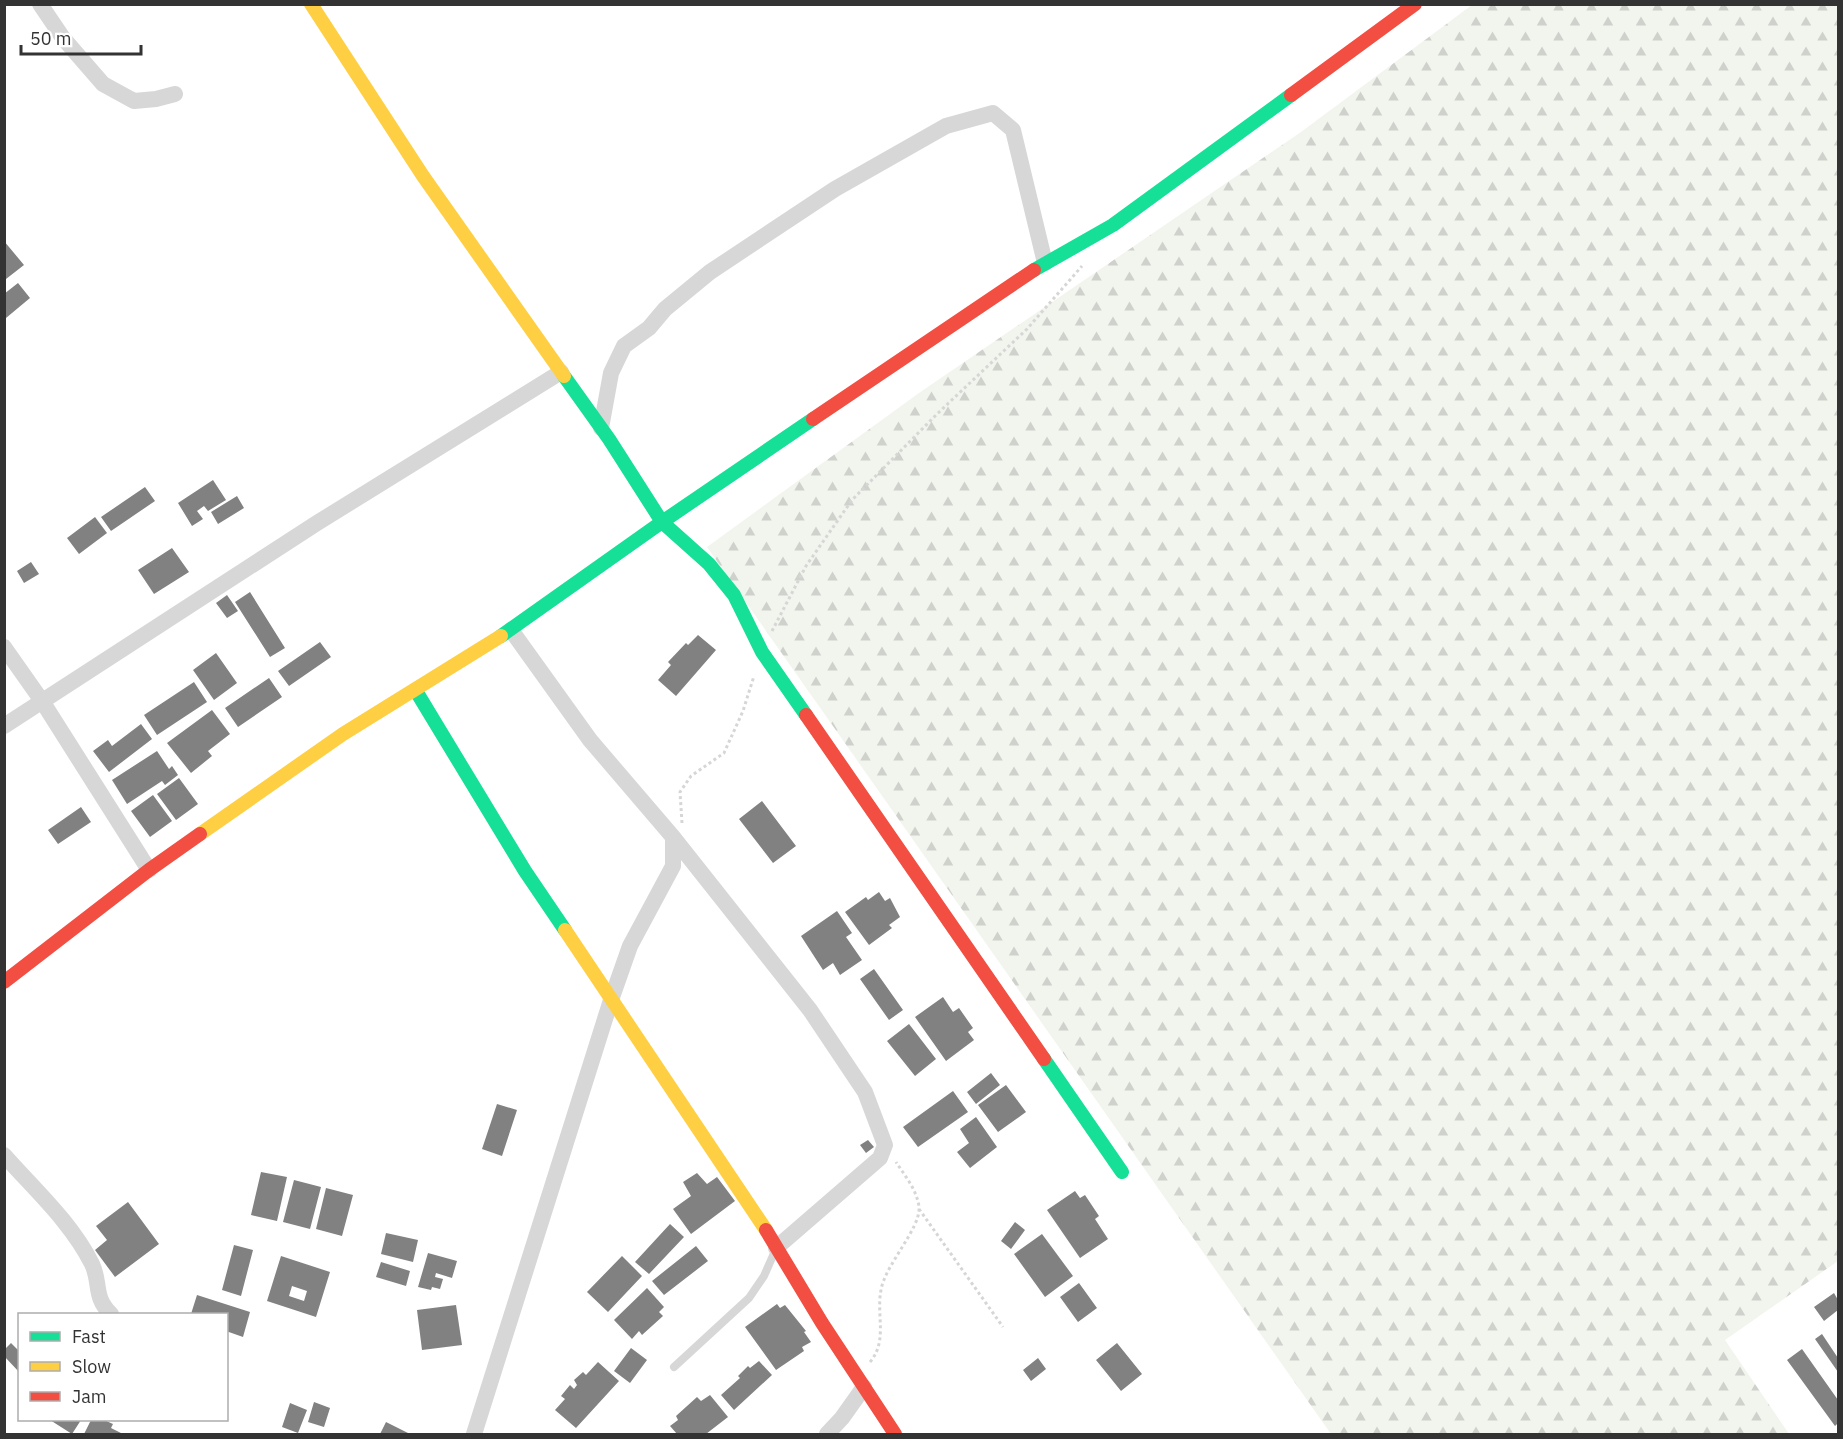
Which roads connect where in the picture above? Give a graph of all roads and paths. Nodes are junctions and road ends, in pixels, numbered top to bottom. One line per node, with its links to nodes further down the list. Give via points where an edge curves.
1 (40, 4): 4 (street, via 63,38 104,84 134,101)
2 (311, 4): 7 (street, via 423,176)
3 (1415, 4): 6 (street, via 1113,225)
4 (175, 94)
5 (1087, 259): 12 (path, via 1027,329 852,500 806,566)
6 (1045, 263): 8 (street, via 1013,130 993,113 946,126 835,189 710,272 665,309 649,328 624,346 611,373); 9 (street)
7 (561, 372): 8 (street); 14 (street, via 317,523)
8 (601, 428): 9 (street)
9 (662, 522): 10 (street); 12 (street, via 709,564 734,595)
10 (511, 630): 13 (street); 16 (street, via 590,740)
11 (4, 647): 14 (street)
12 (762, 652): 16 (path, via 724,753 691,776 680,792 683,821); 22 (street)
13 (416, 691): 17 (street, via 343,734); 19 (street, via 525,871)
14 (42, 701): 15 (street); 17 (street)
15 (4, 726)
16 (673, 837): 19 (street, via 673,866 630,946); 20 (street, via 810,1010 865,1092)
17 (150, 870): 18 (street)
18 (4, 982)
19 (610, 1000): 24 (street, via 753,1208); 30 (street)
20 (885, 1145): 23 (path, via 916,1193); 24 (street, via 880,1158)
21 (4, 1155): 25 (street, via 74,1234 92,1265 97,1294)
22 (1122, 1172)
23 (919, 1209): 26 (path); 28 (path, via 881,1291 877,1353)
24 (776, 1248): 27 (lane, via 749,1298); 28 (street)
25 (110, 1313)
26 (1003, 1327)
27 (674, 1367)
28 (854, 1372): 29 (street)
29 (864, 1387): 31 (street); 32 (street)
30 (474, 1434)
31 (827, 1434)
32 (895, 1434)

